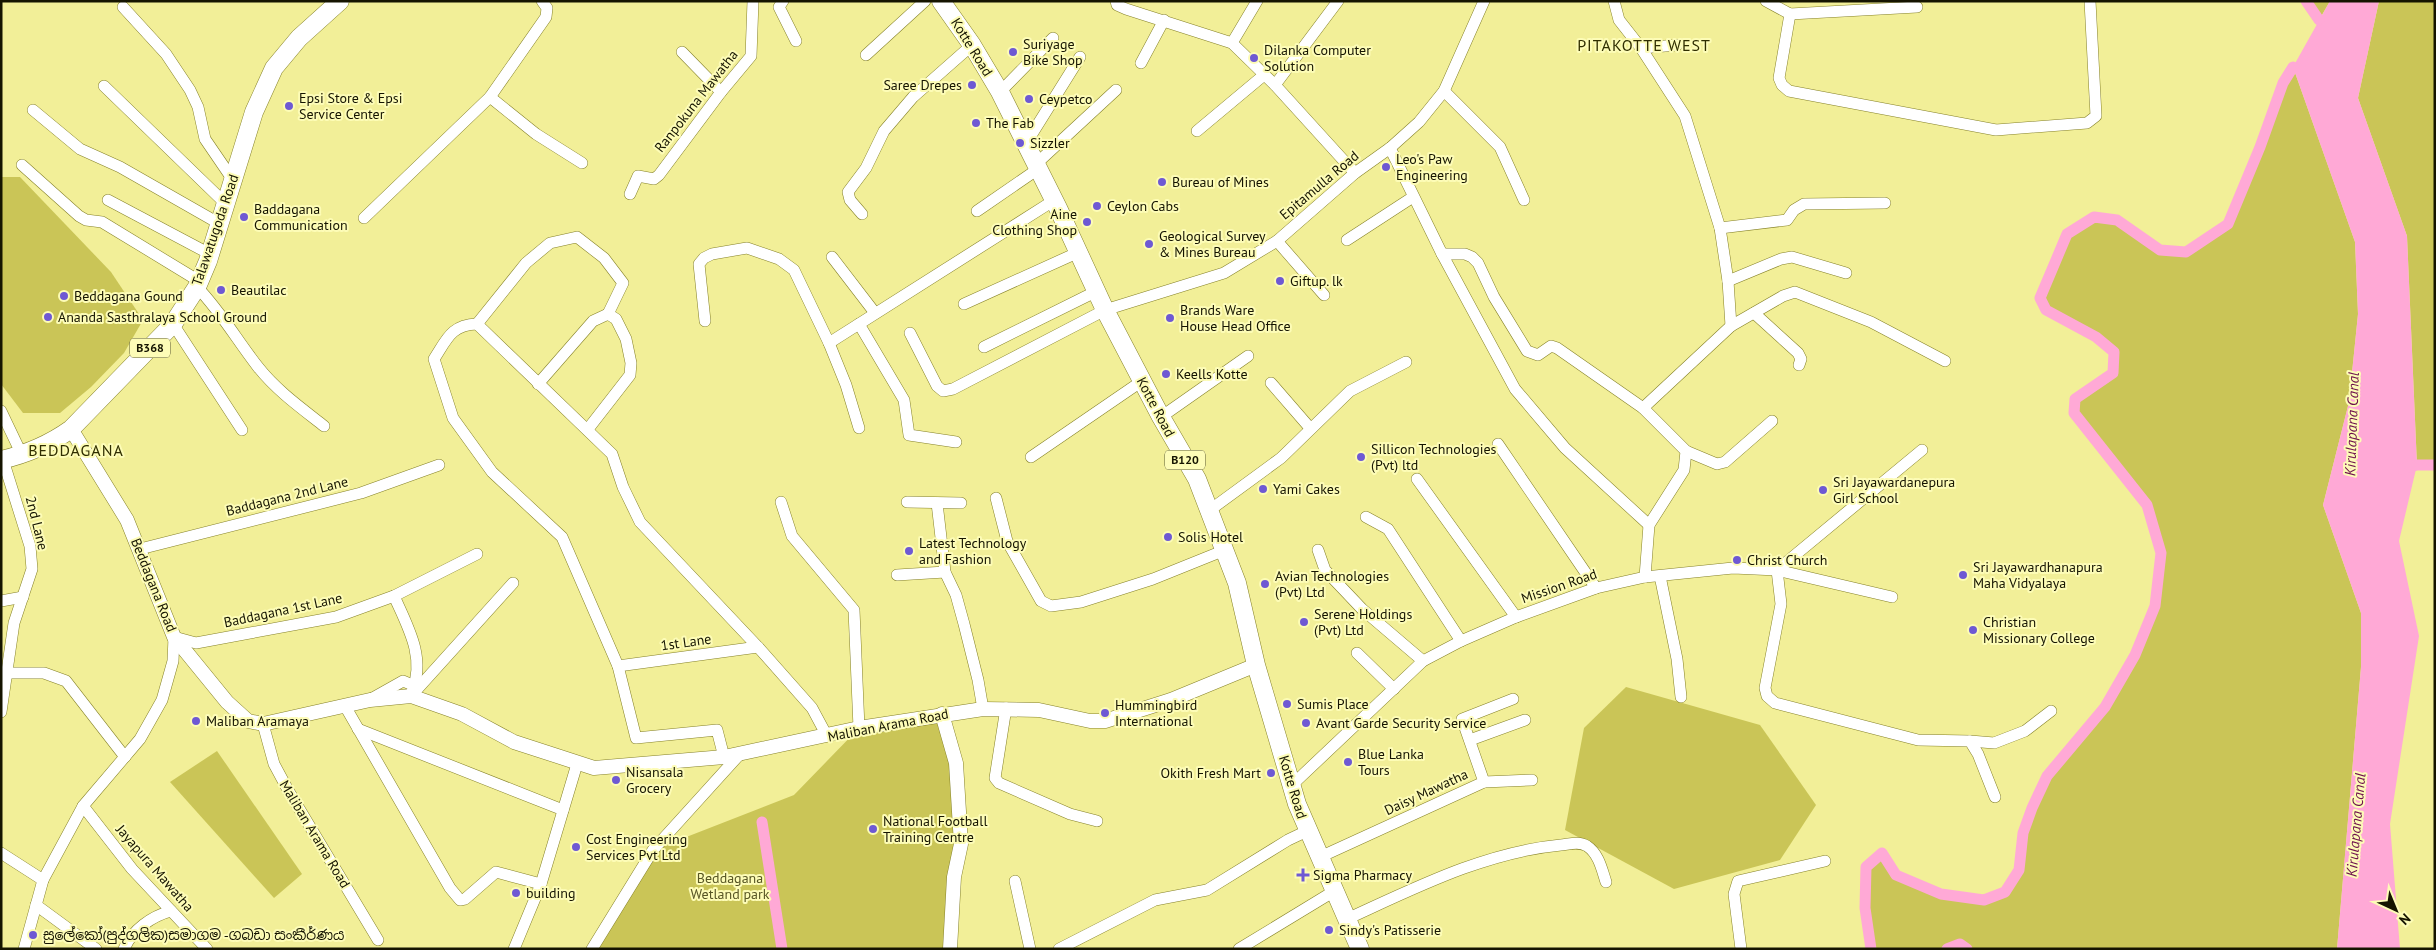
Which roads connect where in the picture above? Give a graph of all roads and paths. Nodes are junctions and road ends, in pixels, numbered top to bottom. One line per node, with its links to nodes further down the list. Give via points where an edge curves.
1 (340, 1): 44 (main road, Talawatugoda Road / B368, via 299,38 274,68 254,112)
2 (542, 1): 35 (street, via 547,8 546,17)
3 (753, 1): 33 (street, Ranpokuna Mawatha, via 751,56)
4 (784, 1): 19 (street, via 779,7 781,14)
5 (924, 1): 25 (street)
6 (1116, 1): 17 (street, via 1126,9)
7 (1257, 1): 20 (street)
8 (1338, 1): 29 (street)
9 (1484, 1): 32 (street, Epitamulla Road)
10 (1614, 1): 23 (street, via 1619,20)
11 (1766, 1): 16 (street)
12 (2090, 1): 16 (street, via 2096,116 2087,123 1996,130 1788,91 1779,78)
13 (947, 3): 21 (main road, Kotte Road / B120)
14 (123, 7): 44 (street, via 166,54 190,90 198,107 205,139)
15 (1917, 7): 16 (street)
16 (1790, 14)
17 (1164, 20): 20 (street); 27 (street)
18 (1053, 38): 34 (street)
19 (796, 41)
20 (1232, 43): 28 (street)
21 (972, 45): 34 (main road, Kotte Road / B120); 53 (street, via 913,97 884,131 866,168 848,192 850,200)
22 (1677, 45): 23 (street)
23 (1641, 48): 56 (street, via 1685,116)
24 (682, 52): 33 (street)
25 (866, 55)
26 (1080, 57): 38 (street)
27 (1141, 63)
28 (1264, 75): 29 (street); 37 (street)
29 (1275, 85): 43 (street)
30 (104, 86): 51 (street)
31 (1116, 90): 42 (street)
32 (1444, 91): 39 (street, Epitamulla Road, via 1419,122); 48 (street, via 1500,147)
33 (721, 92): 45 (street, Ranpokuna Mawatha, via 659,175 654,179 638,176)
34 (1000, 92): 38 (main road, Kotte Road / B120)
35 (490, 97): 40 (street, via 536,134); 54 (street)
36 (33, 110): 55 (street, via 80,149)
37 (1197, 131)
38 (1026, 145): 42 (main road, Kotte Road / B120)
39 (1390, 148): 43 (street, Epitamulla Road); 46 (street)
40 (582, 163)
41 (22, 165): 65 (street, via 79,216 102,222)
42 (1037, 167): 49 (main road, Kotte Road / B120); 52 (street)
43 (1355, 172): 58 (street, Epitamulla Road)
44 (233, 180): 51 (main road, Talawatugoda Road / B368)
45 (630, 194)
46 (1413, 197): 57 (street); 61 (street)
47 (108, 200): 60 (street)
48 (1524, 200)
49 (1053, 201): 59 (main road, Kotte Road / B120); 70 (street)
50 (1885, 203): 56 (street, via 1804,204 1787,220)
51 (226, 204): 55 (main road, Talawatugoda Road / B368)
52 (977, 211)
53 (862, 214)
54 (364, 218)
55 (220, 224): 60 (main road, Talawatugoda Road / B368)
56 (1720, 228): 64 (street)
57 (1347, 240)
58 (1278, 241): 67 (street); 69 (street, Epitamulla Road, via 1224,273)
59 (1079, 252): 66 (main road, Kotte Road / B120); 68 (street)
60 (210, 254): 65 (main road, Talawatugoda Road / B368)
61 (1442, 254): 88 (street, via 1465,254 1478,263 1494,297 1527,351 1538,355 1551,346 1557,348); 114 (street, via 1515,388 1565,448)
62 (832, 257): 70 (street)
63 (1846, 273): 64 (street, via 1792,257)
64 (1728, 281): 77 (street)
65 (198, 284): 74 (main road, Talawatugoda Road / B368); 92 (street, via 259,368 290,400)
66 (1097, 291): 69 (main road, Kotte Road / B120); 80 (street)
67 (1324, 295)
68 (964, 304)
69 (1105, 310): 78 (street, Epitamulla Road, via 943,391 937,386); 85 (main road, Kotte Road / B120)
70 (875, 313): 76 (street)
71 (1754, 313): 77 (street); 82 (street, via 1795,292 1871,322); 84 (street, via 1798,353 1801,359)
72 (608, 314): 75 (street, via 623,282 604,258 577,237 550,243 526,263); 87 (street, via 593,320); 96 (street, via 616,319 626,339 630,375)
73 (705, 321): 79 (street, via 700,264 712,254 747,248 779,259 794,270)
74 (173, 324): 95 (main road, Talawatugoda Road / B368); 97 (street)
75 (477, 324): 87 (street); 137 (street, via 464,324 452,331 434,359 453,418 492,472 562,537)
76 (859, 324): 79 (street); 98 (street, via 904,400 908,435)
77 (1731, 326): 88 (street)
78 (910, 333)
79 (829, 343): 93 (street)
80 (984, 346)
81 (1248, 356): 90 (street)
82 (1945, 361)
83 (1406, 362): 94 (street, via 1350,391)
84 (1799, 366)
85 (1142, 381): 90 (main road, Kotte Road / B120); 103 (street)
86 (1271, 383): 94 (street)
87 (538, 384): 96 (street)
88 (1643, 408): 101 (street)
89 (1, 411): 102 (street)
90 (1160, 417): 112 (main road, Kotte Road / B120, via 1197,479)
91 (1772, 420): 101 (street, via 1725,462 1717,464)
92 (324, 426)
93 (859, 428)
94 (1310, 428): 112 (street, via 1281,458)
95 (71, 429): 102 (main road, Talawatugoda Road / B368); 115 (street, Beddagana Road, via 127,520)
96 (588, 429): 133 (street, via 612,454 640,522)
97 (242, 430)
98 (956, 442)
99 (1498, 444): 125 (street)
100 (1922, 450): 119 (street)
101 (1686, 451): 114 (street, via 1684,470)
102 (22, 455): 104 (main road, Talawatugoda Road / B368)
103 (1031, 456)
104 (2, 460): 127 (street, 2nd Lane, via 30,546 32,569)
105 (439, 465): 115 (street, Baddagana 2nd Lane, via 362,493)
106 (1417, 479): 130 (street)
107 (996, 498): 116 (street, via 1007,541 1041,601 1051,606 1081,602 1153,579)
108 (781, 502): 151 (street, via 792,536 854,610)
109 (907, 502): 110 (street)
110 (937, 503): 111 (street); 120 (street)
111 (961, 503)
112 (1210, 510): 116 (main road, Kotte Road / B120)
113 (1366, 517): 132 (street, via 1388,529)
114 (1649, 525): 123 (street)
115 (140, 549): 131 (street, Beddagana Road)
116 (1225, 550): 136 (main road, Kotte Road / B120, via 1237,583)
117 (1318, 550): 135 (street, via 1325,570 1362,609)
118 (477, 554): 126 (street, Baddagana 1st Lane)
119 (1777, 570): 122 (street, Mission Road, via 1733,568); 128 (street, Mission Road); 155 (street, via 1781,604 1765,688 1767,696 1775,703 1918,740)
120 (945, 572): 121 (street); 145 (street, via 956,595)
121 (897, 575)
122 (1660, 576): 123 (street, Mission Road); 141 (street, via 1677,659)
123 (1645, 577): 125 (street, Mission Road)
124 (513, 583): 140 (street)
125 (1596, 588): 130 (street, Mission Road)
126 (394, 596): 131 (street, Baddagana 1st Lane, via 336,617 196,643); 140 (street, via 414,639 419,662)
127 (23, 597): 129 (street); 138 (street, 2nd Lane, via 14,622)
128 (1892, 597)
129 (1, 601)
130 (1516, 617): 132 (street, Mission Road)
131 (174, 637): 150 (street, Beddagana Road, via 227,702 248,721); 157 (street, via 173,661 162,700 140,739)
132 (1462, 641): 135 (street, Mission Road)
133 (758, 647): 137 (street, 1st Lane); 153 (street, via 812,708)
134 (1357, 654): 139 (street)
135 (1423, 661): 139 (street, Mission Road)
136 (1256, 665): 144 (street, Maliban Arama Road, via 1171,700 1105,721); 162 (main road, Kotte Road / B120)
137 (618, 666): 158 (street, via 636,738 717,730)
138 (4, 672): 147 (street, 2nd Lane); 157 (street, via 44,673 66,681)
139 (1394, 689): 162 (street, Mission Road)
140 (413, 691): 143 (street); 159 (street, Maliban Arama Road, via 514,742)
141 (1681, 697)
142 (1513, 700): 154 (street, Daisy Mawatha, via 1462,719)
143 (345, 706): 150 (street); 152 (street)
144 (1006, 708): 145 (street, Maliban Arama Road); 166 (street, via 995,778 998,783 1070,814)
145 (983, 709): 148 (street, Maliban Arama Road)
146 (2051, 711): 155 (street, via 2025,731 1994,743)
147 (1, 712)
148 (942, 714): 151 (street, Maliban Arama Road); 186 (street, via 956,763 961,844 954,877)
149 (1525, 720): 154 (street)
150 (263, 724): 179 (street, Maliban Arama Road, via 274,764)
151 (859, 728): 153 (street, Maliban Arama Road)
152 (358, 729): 165 (street); 174 (street, via 460,900 496,872)
153 (827, 736): 156 (street, Maliban Arama Road)
154 (1470, 740): 161 (street, Daisy Mawatha)
155 (1970, 741): 163 (street)
156 (740, 754): 158 (street, Maliban Arama Road); 185 (street, via 653,850)
157 (125, 757): 164 (street)
158 (724, 757): 159 (street, Maliban Arama Road, via 594,768)
159 (577, 764): 165 (street)
160 (1532, 780): 161 (street)
161 (1484, 782): 169 (street, Daisy Mawatha)
162 (1292, 785): 167 (main road, Kotte Road / B120)
163 (1995, 796)
164 (83, 806): 171 (street); 177 (street, Jayapura Mawatha, via 132,869)
165 (563, 810): 174 (street)
166 (1097, 821)
167 (1307, 831): 169 (main road, Kotte Road / B120); 188 (street, via 1207,890 1155,900)
168 (1, 853): 171 (street)
169 (1320, 857): 175 (main road, Kotte Road / B120)
170 (1825, 861): 191 (street, via 1738,880 1734,894)
171 (43, 880): 176 (street)
172 (1015, 880): 187 (street)
173 (1606, 882): 178 (street, via 1597,856 1587,846 1578,843 1545,846 1493,858 1441,876)
174 (542, 884): 184 (street)
175 (1336, 890): 178 (main road, Kotte Road / B120); 189 (street)
176 (36, 905): 180 (street); 181 (street)
177 (171, 911): 182 (street, via 156,915 128,940); 183 (street, Jayapura Mawatha)
178 (1347, 919): 190 (main road, Kotte Road / B120)
179 (378, 940)
180 (24, 949)
181 (96, 949)
182 (124, 949)
183 (207, 949)
184 (514, 949)
185 (592, 949)
186 (950, 949)
187 (1030, 949)
188 (1059, 949)
189 (1239, 949)
190 (1360, 949)
191 (1740, 949)

